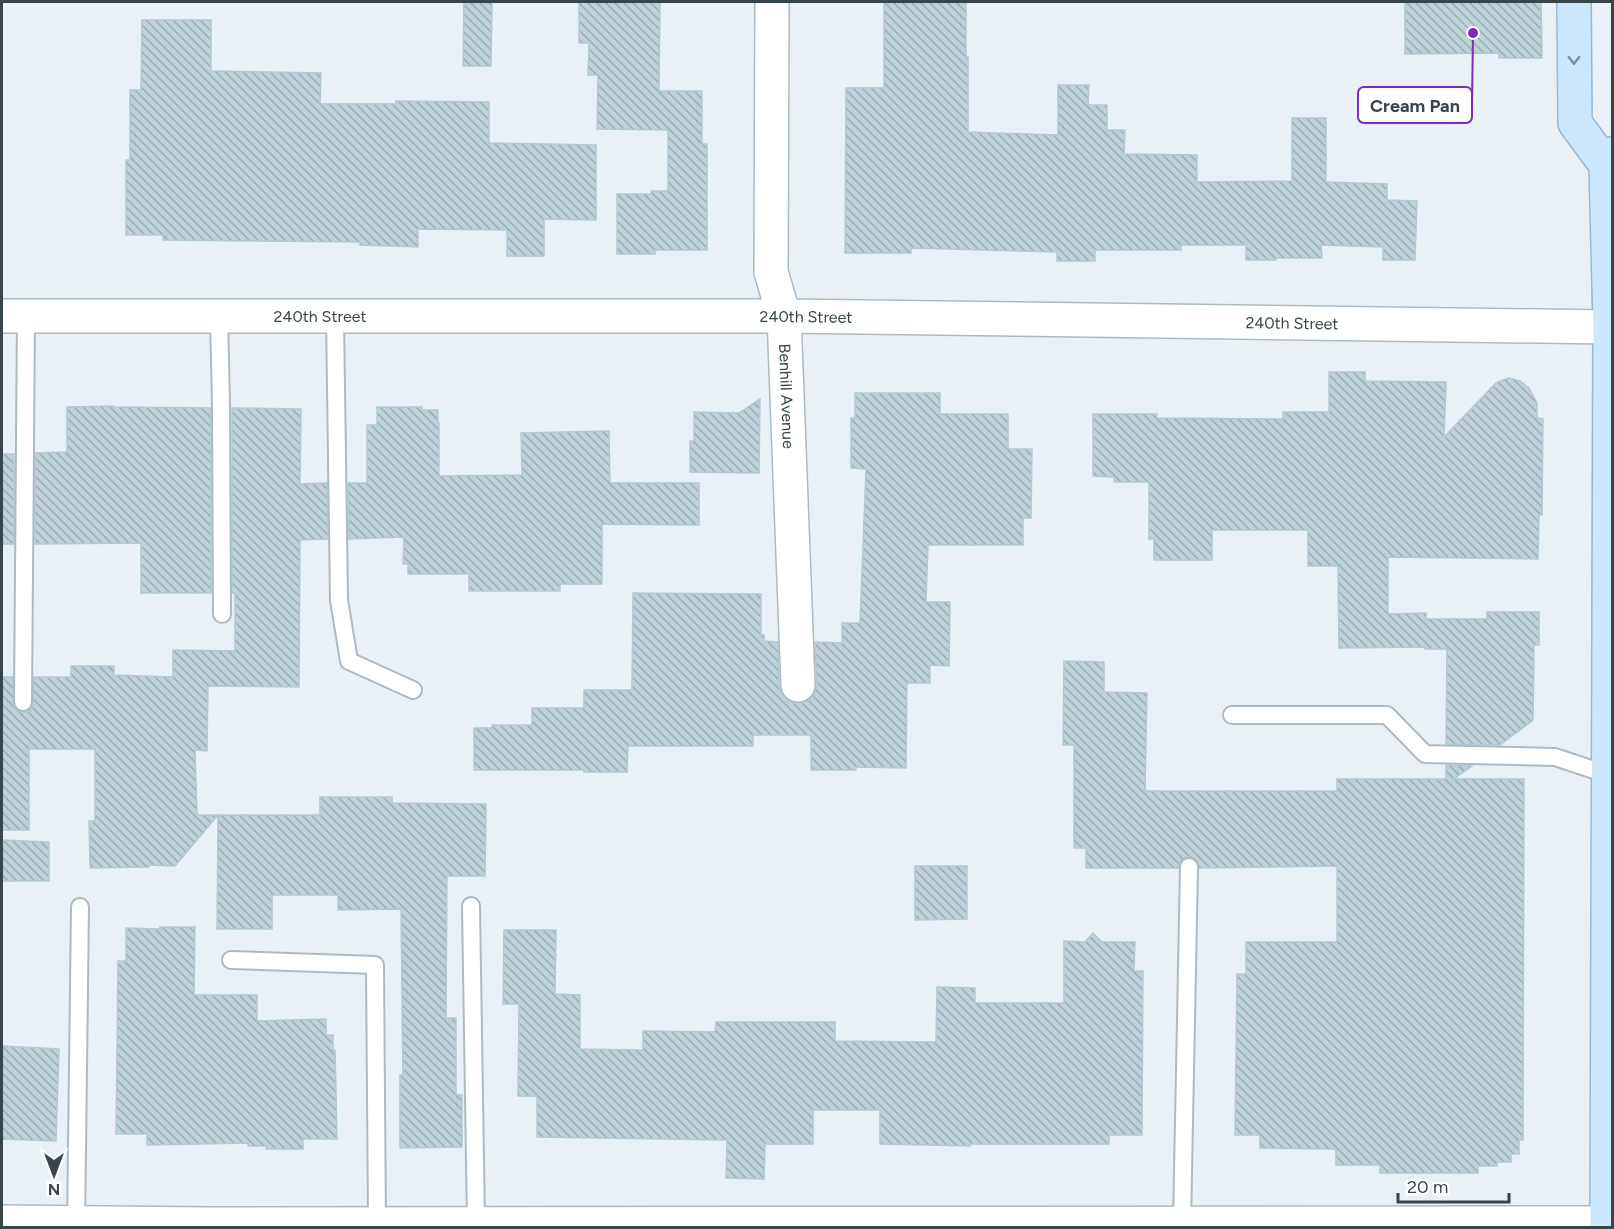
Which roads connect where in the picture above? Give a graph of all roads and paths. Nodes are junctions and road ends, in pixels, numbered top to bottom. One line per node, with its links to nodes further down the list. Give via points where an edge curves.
1 (772, 2): 7 (street, Benhill Avenue, via 771,272)
2 (1574, 2): 3 (main road, one-way to 3, via 1575,123)
3 (1610, 159): 8 (main road)
4 (14, 316): 5 (street, 240th Street); 12 (lane)
5 (219, 316): 6 (street, 240th Street); 9 (lane)
6 (335, 316): 7 (street, 240th Street); 11 (lane, via 339,600 350,661)
7 (784, 316): 8 (street, 240th Street); 10 (street, Benhill Avenue)
8 (1610, 327): 14 (main road)
9 (222, 614)
10 (798, 685)
11 (413, 690)
12 (23, 702)
13 (1232, 716): 14 (lane, via 1387,715 1425,754 1555,757)
14 (1610, 775): 19 (main road)
15 (1189, 867): 21 (lane)
16 (471, 906): 23 (lane)
17 (80, 907): 24 (lane)
18 (231, 960): 22 (lane, via 375,965)
19 (1609, 1216): 21 (street)
20 (2, 1222): 24 (street)
21 (1182, 1223): 26 (street)
22 (377, 1224): 23 (street); 24 (street)
23 (476, 1224): 25 (street)
24 (76, 1225)
25 (848, 1225): 26 (street)
26 (1023, 1226)

